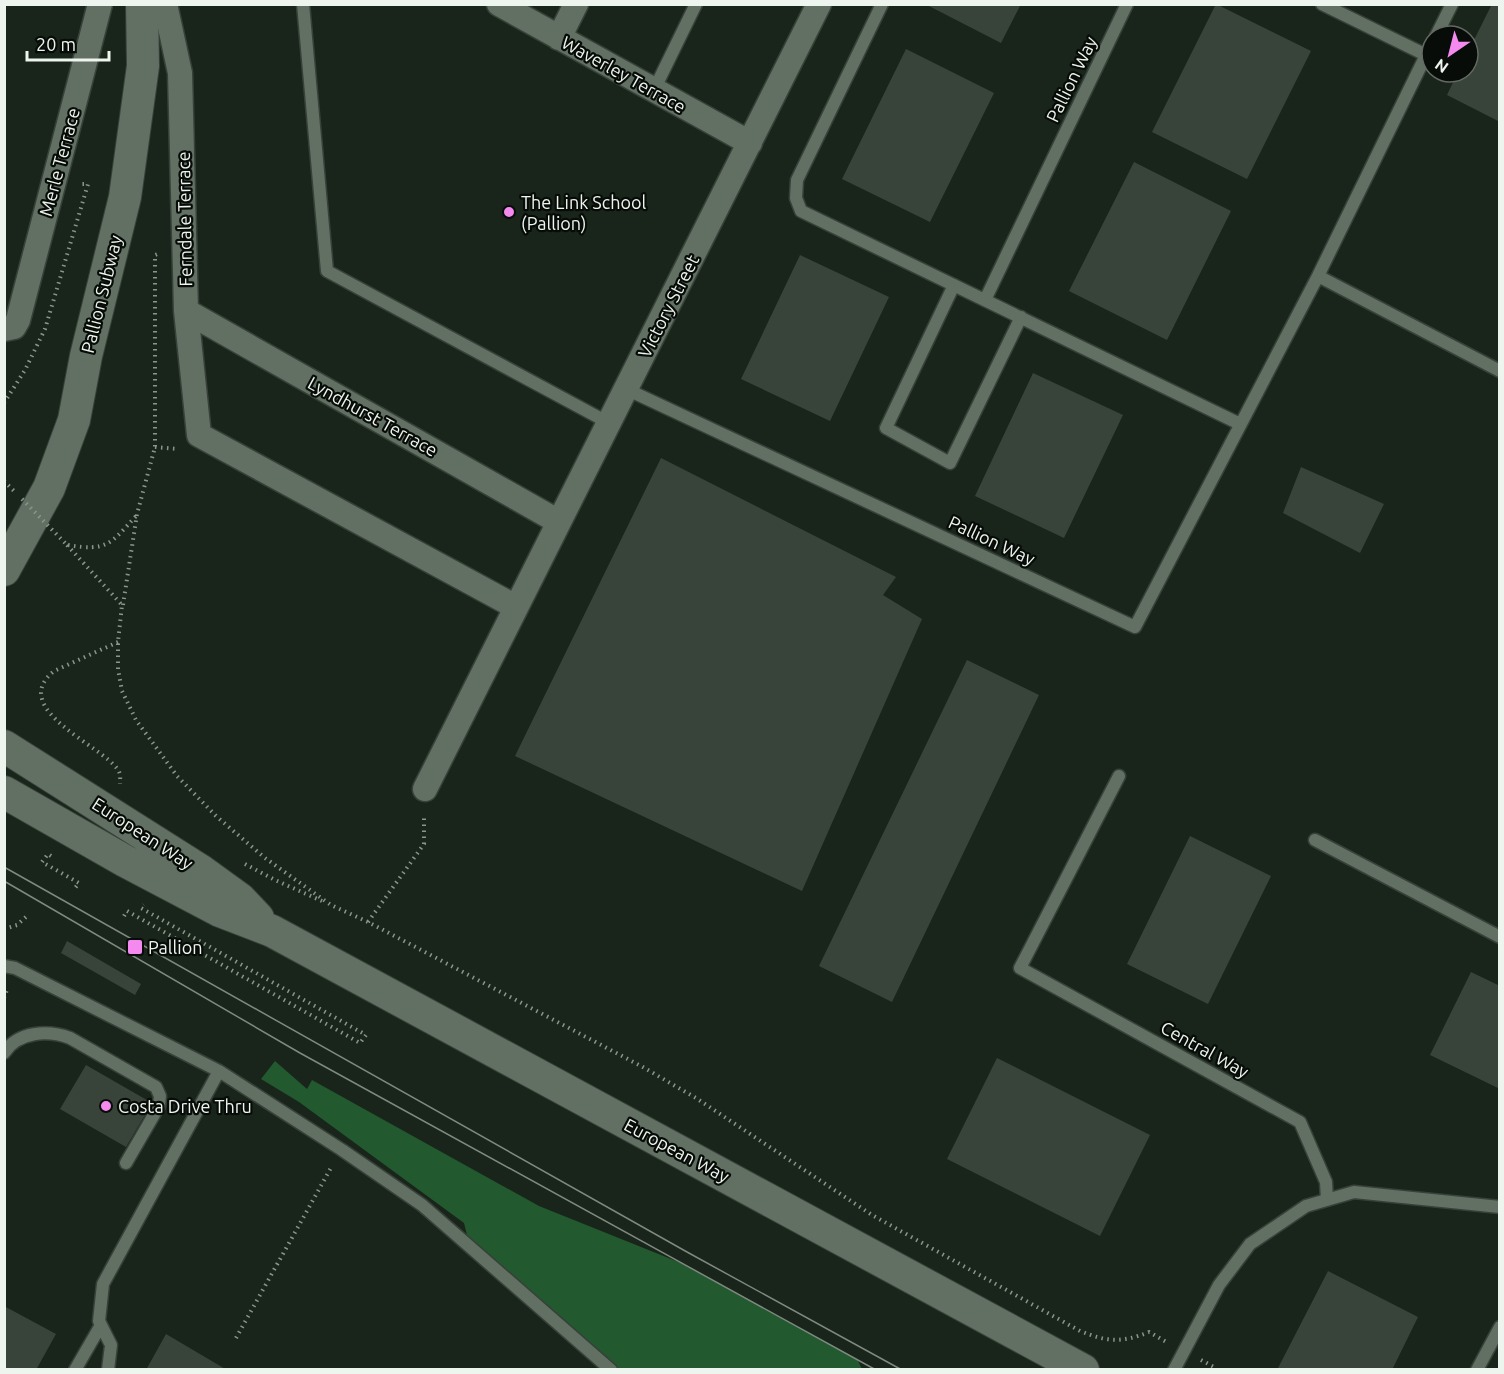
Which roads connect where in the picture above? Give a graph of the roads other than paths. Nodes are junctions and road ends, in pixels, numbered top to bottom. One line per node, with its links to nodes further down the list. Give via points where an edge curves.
1 (100, 4): 24 (street, Merle Terrace)
2 (142, 4): 30 (street, Pallion Subway, via 143,66 125,197 74,420 49,488)
3 (165, 4): 22 (street, Ferndale Terrace, via 180,73)
4 (303, 4): 27 (lane, via 327,271)
5 (499, 4): 14 (street, Waverley Terrace)
6 (576, 4): 14 (street)
7 (696, 4): 17 (lane)
8 (819, 4): 18 (street, Victory Street)
9 (882, 4): 20 (lane, via 797,180 796,198 801,211)
10 (1127, 4): 21 (lane, Pallion Way)
11 (1322, 4): 15 (lane)
12 (1452, 4): 13 (lane)
13 (1442, 24)
14 (559, 38): 17 (street, Waverley Terrace)
15 (1420, 52)
16 (1420, 67): 19 (lane, Pallion Way)
17 (654, 90): 18 (street, Waverley Terrace)
18 (750, 143): 26 (street, Victory Street)
19 (1318, 276): 25 (lane); 28 (lane, Pallion Way)
20 (954, 285): 21 (lane); 23 (lane, via 886,428 950,463)
21 (985, 300): 23 (lane)
22 (186, 311): 29 (street, Lyndhurst Terrace); 31 (street, Ferndale Terrace, via 199,435)
23 (1022, 317): 28 (lane)
24 (11, 325)
25 (1500, 371)
26 (626, 389): 27 (street, Victory Street); 28 (lane, Pallion Way, via 1135,627)
27 (609, 423): 29 (street, Victory Street)
28 (1240, 424)
29 (559, 522): 31 (street, Victory Street)
30 (4, 570)
31 (516, 607): 34 (street, Victory Street)
32 (4, 746): 37 (street, European Way, via 200,870 240,899)
33 (1119, 776): 43 (lane, Central Way, via 1020,968 1300,1122 1326,1182)
34 (425, 789)
35 (4, 792): 37 (street, European Way, via 220,911)
36 (1316, 840): 38 (lane)
37 (272, 931): 50 (street, European Way)
38 (1500, 937)
39 (4, 966): 41 (lane, via 15,968)
40 (4, 1053): 42 (lane, via 11,1042 33,1034 55,1033 156,1087 159,1106)
41 (219, 1071): 45 (lane, via 103,1284); 49 (lane, via 422,1205)
42 (126, 1163)
43 (1327, 1200): 44 (lane, via 1354,1191); 51 (lane, via 1306,1206 1250,1244 1219,1285)
44 (1500, 1207)
45 (101, 1325): 47 (lane); 48 (lane, via 111,1345)
46 (1500, 1327): 52 (lane)
47 (75, 1370)
48 (108, 1370)
49 (611, 1370)
50 (1083, 1370)
51 (1174, 1370)
52 (1477, 1370)

